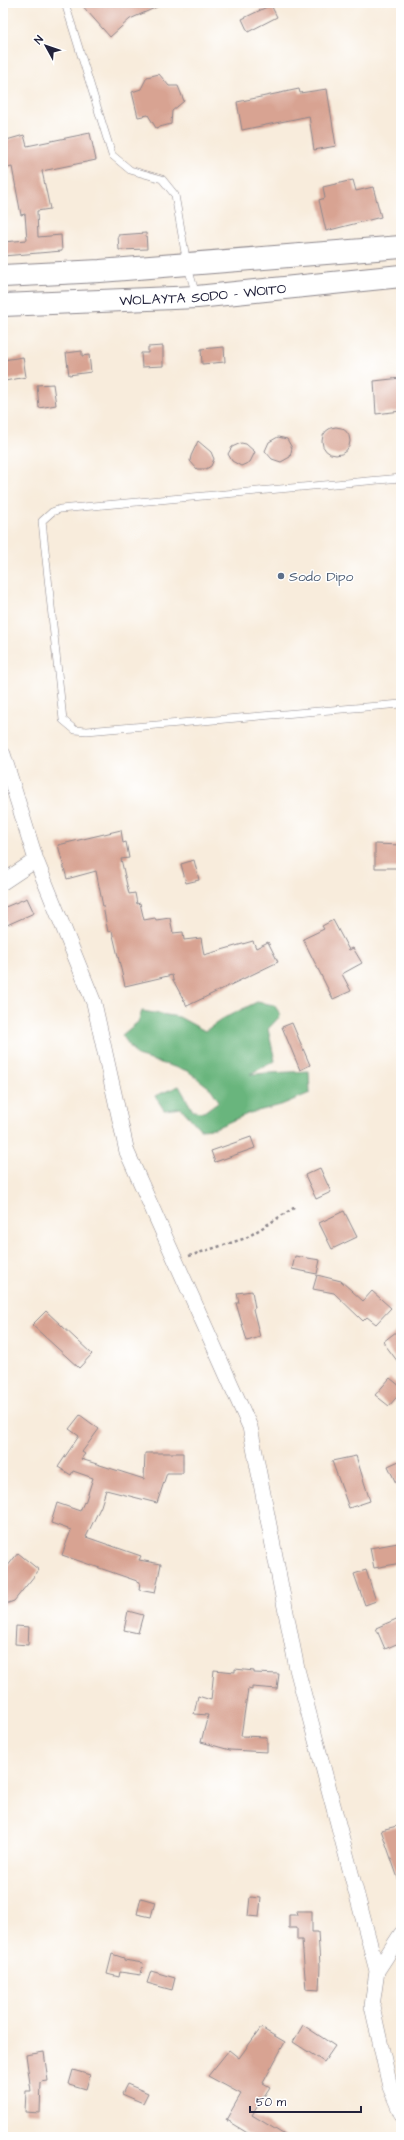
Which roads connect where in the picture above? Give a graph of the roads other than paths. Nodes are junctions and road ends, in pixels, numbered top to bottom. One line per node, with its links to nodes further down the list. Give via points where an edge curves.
1 (65, 3): 3 (lane, via 112,155 130,170 162,179 175,195)
2 (401, 247): 3 (highway)
3 (187, 264): 4 (highway); 6 (lane)
4 (3, 276)
5 (401, 276): 6 (highway, WOLAYTA SODO - WOITO)
6 (197, 297): 7 (highway, WOLAYTA SODO - WOITO)
7 (3, 305)
8 (401, 478): 9 (lane, via 60,509 42,521 63,720 75,730)
9 (401, 704)
10 (3, 754): 11 (street)
11 (36, 860): 12 (street); 14 (street, via 94,1003 127,1152 250,1427 296,1669)
12 (3, 882)
13 (401, 1934): 14 (street)
14 (377, 1972): 15 (street, via 372,2006 390,2087)
15 (401, 2113)

